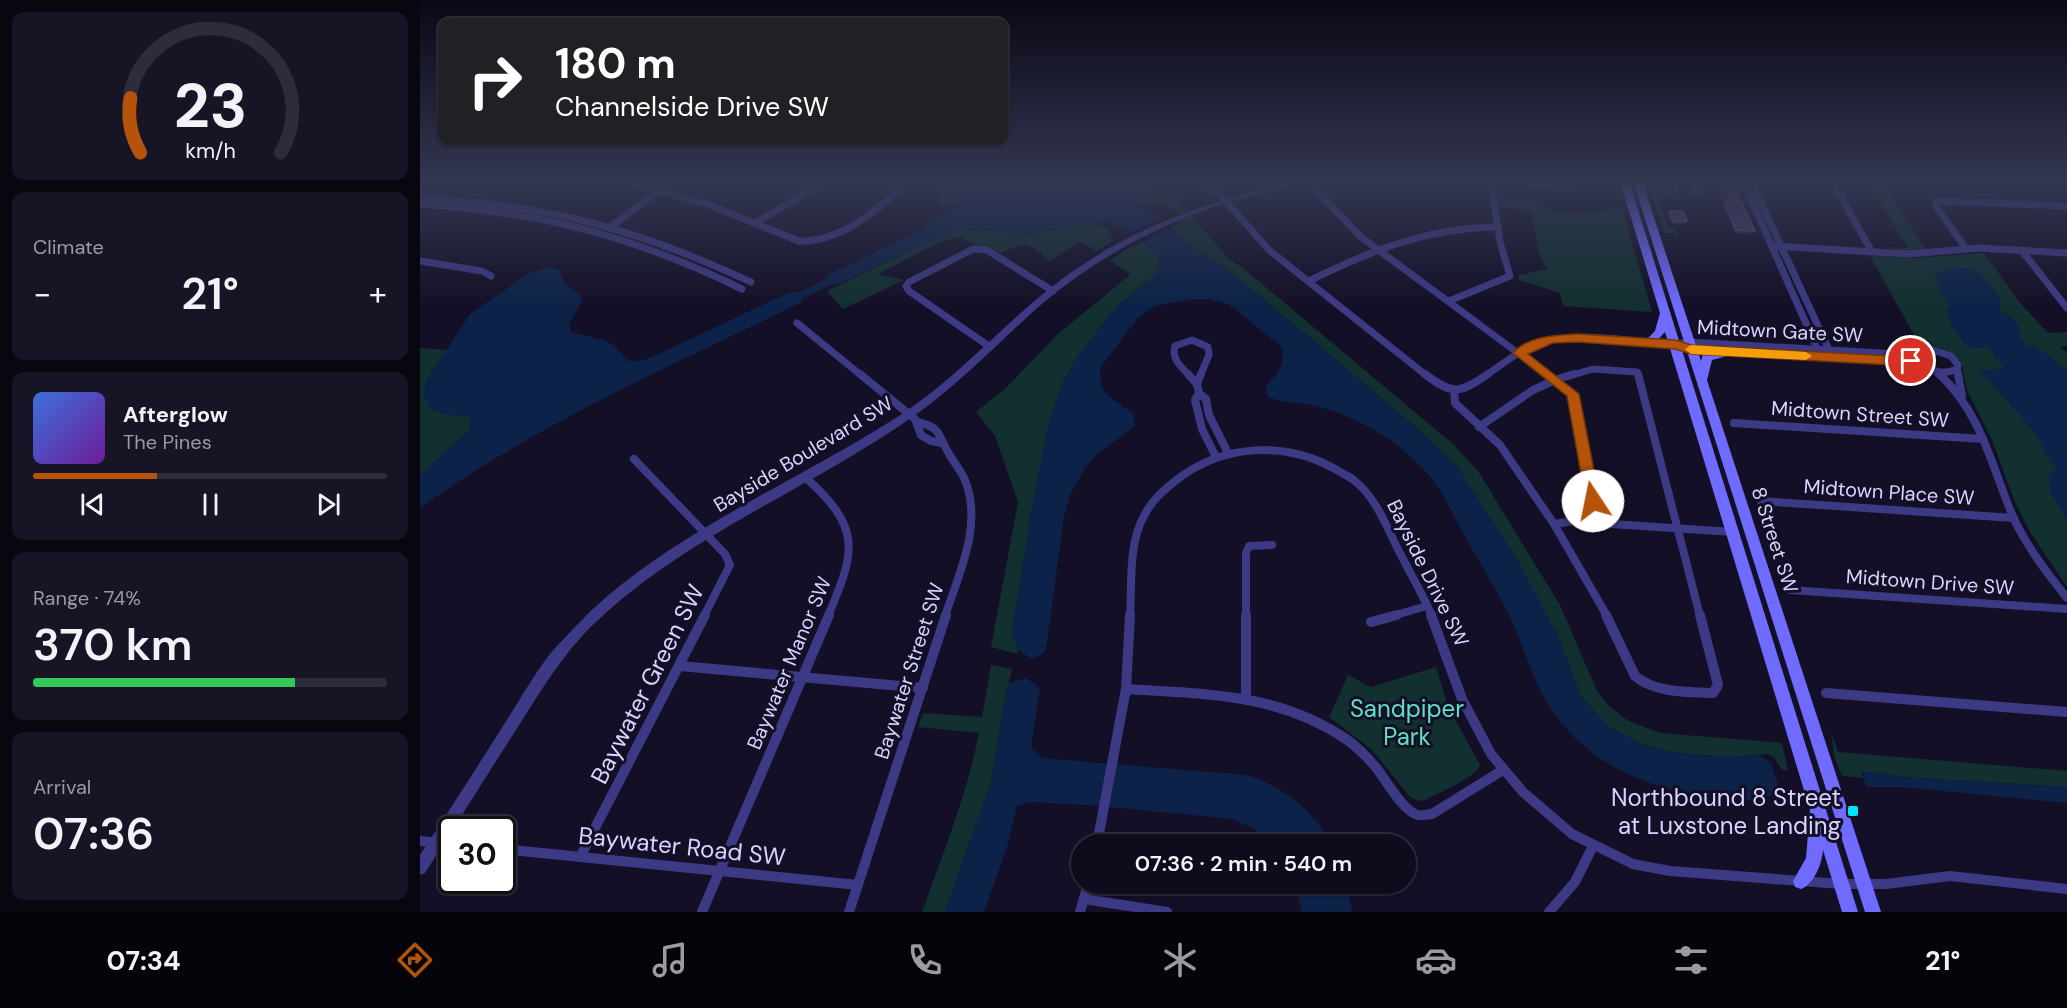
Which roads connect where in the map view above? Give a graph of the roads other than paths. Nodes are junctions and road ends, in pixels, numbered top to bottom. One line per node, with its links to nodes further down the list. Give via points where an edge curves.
1 (564, 224): 17 (street)
2 (600, 224): 15 (street)
3 (615, 224): 15 (street)
4 (757, 224): 5 (street, via 799,241 817,242)
5 (851, 224)
6 (1166, 224): 30 (street, Bayside Boulevard SW, via 1132,239)
7 (1245, 224): 27 (street)
8 (1348, 224): 21 (street)
9 (1637, 224): 33 (main road, 8 Street SW)
10 (1651, 224): 37 (main road, 8 Street SW)
11 (1762, 224): 18 (street)
12 (1771, 224): 19 (street)
13 (1856, 224): 23 (street)
14 (1948, 224): 20 (street)
15 (612, 226): 17 (street); 28 (street, via 699,257)
16 (1498, 226): 21 (street, via 1460,227); 31 (street, via 1510,276)
17 (604, 232): 29 (street, via 666,253)
18 (1772, 246): 19 (street); 42 (street)
19 (1782, 247): 23 (street); 43 (street)
20 (1966, 249): 22 (street); 23 (street, via 1909,254)
21 (1378, 250): 27 (street); 31 (street)
22 (2022, 251): 24 (street); 32 (street)
23 (1872, 252)
24 (2067, 253)
25 (420, 261): 26 (street, via 482,271)
26 (491, 276)
27 (1309, 281): 49 (street, via 1441,387)
28 (752, 282)
29 (742, 289)
30 (1053, 291): 38 (street, Bayside Boulevard SW); 38 (street, via 980,248 909,282 909,291)
31 (1449, 301): 41 (street)
32 (2067, 308)
33 (1665, 312): 35 (main road, via 1660,333); 36 (main road, 8 Street SW)
34 (797, 323): 52 (street, Baywater Street SW)
35 (1648, 343): 36 (street, Midtown Gate SW); 41 (street, Midtown Gate SW, via 1553,339)
36 (1675, 344): 37 (street, Midtown Gate SW); 65 (main road, 8 Street SW)
37 (1690, 346): 39 (street, Midtown Gate SW); 42 (street, Midtown Gate SW); 48 (main road, 8 Street SW)
38 (990, 347): 52 (street, Bayside Boulevard SW)
39 (1727, 352): 42 (street, Midtown Gate SW); 48 (main road, via 1707,357)
40 (1921, 352): 43 (street, Midtown Gate SW); 44 (street, via 1922,361); 45 (street, Midtown Gate SW, via 1945,352 1956,361)
41 (1519, 353): 46 (street); 49 (street, Midtown Gate SW, via 1466,388)
42 (1820, 353): 43 (street, Midtown Gate SW)
43 (1831, 354): 44 (street, Midtown Gate SW, via 1911,361)
44 (1930, 368): 45 (street, Midtown Gate SW, via 1948,373); 51 (street)
45 (1957, 369): 51 (street)
46 (1555, 380): 54 (street, via 1533,390); 62 (street, via 1573,394); 64 (street, via 1593,369 1637,372)
47 (1197, 384): 47 (street, via 1209,356 1208,347 1202,342 1183,341 1173,353); 50 (street)
48 (1703, 386): 92 (main road, 8 Street SW)
49 (1454, 390): 54 (street, via 1455,403)
50 (1199, 393): 56 (street, via 1206,399 1209,415); 57 (street, via 1195,400 1197,415)
51 (1962, 396): 55 (street)
52 (913, 418): 59 (street, Bayside Boulevard SW); 75 (street, Baywater Street SW, via 916,429 934,444 942,443 956,462 966,483 971,515 970,541)
53 (1734, 423): 55 (street, Midtown Street SW)
54 (1479, 427): 63 (street, via 1500,445)
55 (1983, 439): 61 (street)
56 (1228, 453): 57 (street, Bayside Drive SW); 70 (street, Bayside Drive SW, via 1280,450 1304,455 1356,482 1374,503)
57 (1216, 457): 76 (street, Bayside Drive SW, via 1193,467 1156,496 1136,535)
58 (634, 459): 66 (street)
59 (805, 477): 66 (street, Bayside Boulevard SW); 74 (street, Baywater Manor SW, via 838,508 845,519 849,546 846,574)
60 (1761, 501): 61 (street, Midtown Place SW)
61 (2014, 518): 69 (street, via 2036,557)
62 (1597, 523): 63 (street); 64 (street)
63 (1554, 524): 64 (street, via 1610,620 1635,676 1642,682 1679,692 1713,693 1718,685)
64 (1679, 528): 65 (street)
65 (1733, 532): 81 (main road, 8 Street SW)
66 (705, 534): 73 (street, Baywater Green SW, via 725,554 730,565); 84 (street, Bayside Boulevard SW, via 621,590 571,637 533,689)
67 (1272, 545): 78 (street, via 1249,546 1246,553)
68 (1790, 590): 71 (street, Midtown Drive SW)
69 (2067, 598)
70 (1427, 606): 72 (street); 80 (street, Bayside Drive SW, via 1462,699)
71 (2067, 609)
72 (1371, 622)
73 (680, 666): 74 (street); 87 (street, Baywater Green SW)
74 (804, 678): 75 (street); 89 (street, Baywater Manor SW)
75 (923, 688): 93 (street, Baywater Street SW)
76 (1126, 689): 78 (street); 82 (street, Bayside Drive SW)
77 (1826, 693): 79 (street)
78 (1246, 697): 80 (street, via 1287,707 1348,741 1376,767 1405,805 1419,815 1432,814)
79 (2067, 712)
80 (1503, 770): 85 (street, Bayside Drive SW, via 1572,834)
81 (1817, 803): 90 (main road, via 1814,860); 91 (main road, 8 Street SW)
82 (1100, 834)
83 (420, 841): 84 (street)
84 (436, 843): 88 (street, Bayside Boulevard SW)
85 (1593, 846): 90 (street, Bayside Drive SW, via 1633,864 1670,871); 101 (street, via 1582,872)
86 (516, 850): 87 (street, Baywater Road SW)
87 (580, 857): 89 (street, Baywater Road SW)
88 (420, 868)
89 (719, 871): 93 (street, Baywater Road SW); 97 (street, Baywater Manor SW)
90 (1801, 881): 91 (street, Bayside Drive SW)
91 (1842, 884): 92 (street, Bayside Drive SW); 102 (main road, 8 Street SW)
92 (1864, 884): 94 (street, Bayside Drive SW, via 1950,876); 103 (main road, 8 Street SW)
93 (858, 885): 98 (street, Baywater Street SW)
94 (2067, 888)
95 (1085, 894): 96 (street)
96 (1084, 899): 99 (street); 100 (street)
97 (702, 912)
98 (849, 912)
99 (1080, 912)
100 (1167, 912)
101 (1549, 912)
102 (1850, 912)
103 (1873, 912)

